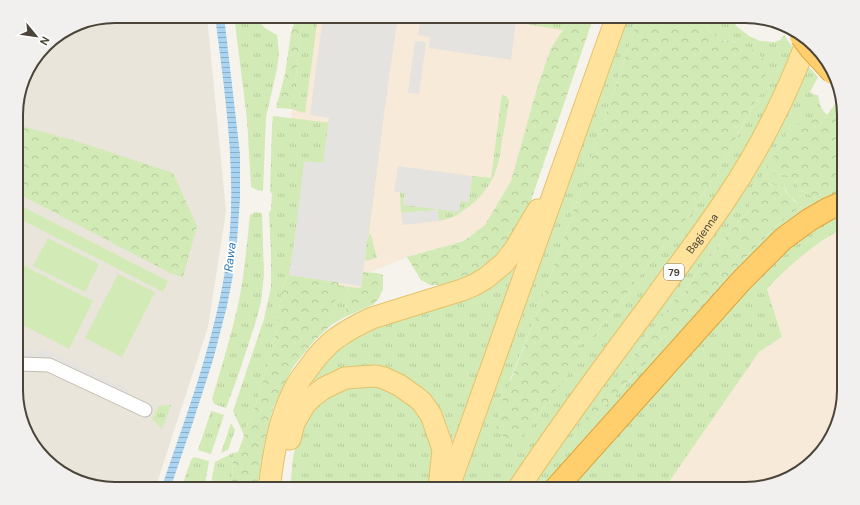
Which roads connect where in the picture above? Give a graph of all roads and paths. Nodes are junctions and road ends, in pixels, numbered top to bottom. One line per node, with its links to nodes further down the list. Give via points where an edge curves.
1 (615, 23): 3 (main road)
2 (805, 46): 11 (main road, Bagienna / 79, via 765,133 726,199 563,422)
3 (562, 171): 7 (main road, via 515,249 500,267 486,278 462,290 362,323 336,338 323,350 292,394 272,460); 10 (main road)
4 (837, 205): 12 (highway, via 809,220 783,239 742,280)
5 (23, 364): 6 (street, via 49,365)
6 (145, 410)
7 (270, 482)
8 (284, 482): 9 (main road, via 291,433 305,404 335,382 359,376 384,378 399,385 422,402 431,415 443,449)
9 (440, 482)
10 (451, 482)
11 (523, 482)
12 (561, 482)

